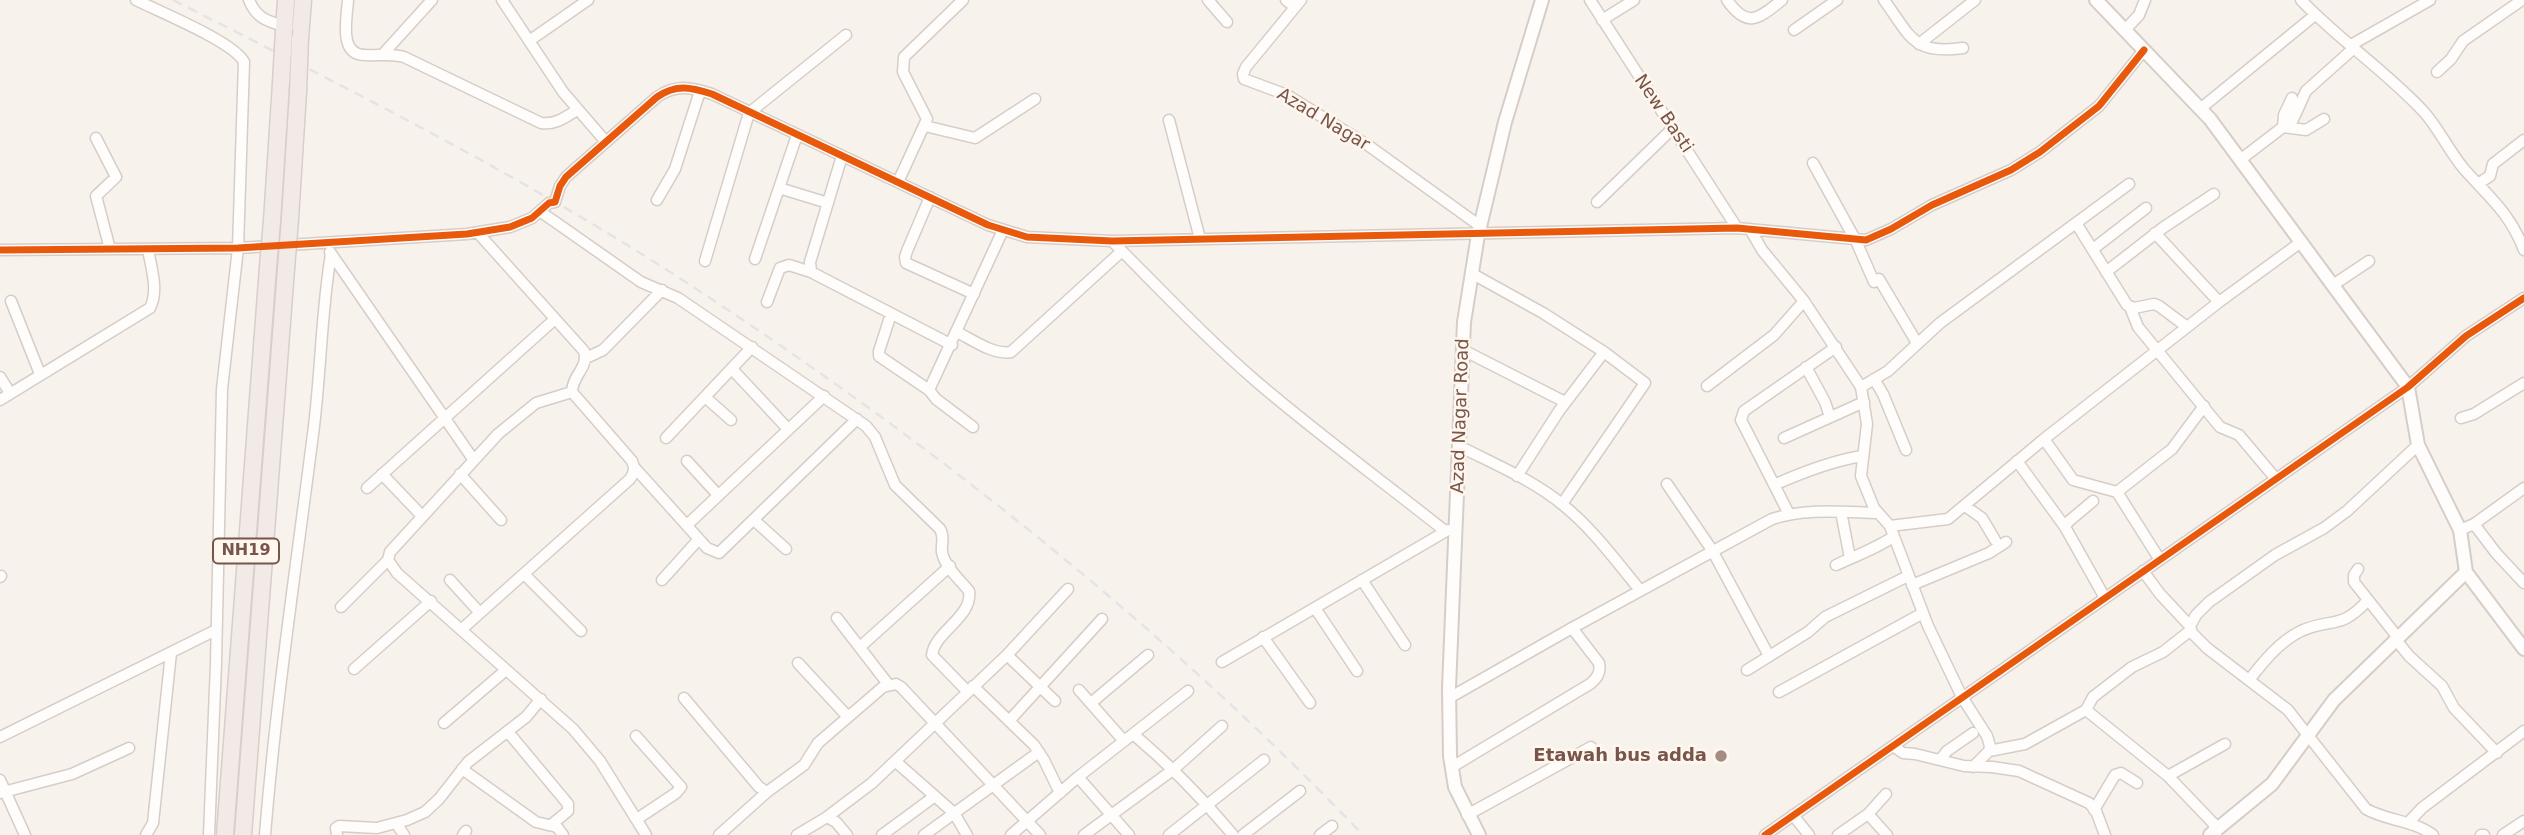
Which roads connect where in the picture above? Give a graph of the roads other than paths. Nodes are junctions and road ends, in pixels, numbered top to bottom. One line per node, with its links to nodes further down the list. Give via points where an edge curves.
1 (136, 0): 81 (street, via 226,45 244,62)
2 (250, 0): 29 (street, via 257,15)
3 (286, 0): 29 (highway, NH19)
4 (303, 0): 299 (highway, NH19, bridge)
5 (348, 0): 38 (street, via 350,50)
6 (432, 0): 38 (street)
7 (502, 0): 33 (street)
8 (588, 0): 33 (street)
9 (963, 0): 48 (street, via 904,57 903,72 925,111)
10 (1208, 0): 28 (street)
11 (1286, 0): 25 (street)
12 (1542, 0): 73 (street, Azad Nagar Road)
13 (1590, 0): 27 (street, New Basti)
14 (1634, 0): 27 (street)
15 (1727, 0): 16 (street, via 1739,15 1753,19)
16 (1782, 0)
17 (1837, 0): 30 (street)
18 (1884, 0): 34 (street)
19 (1975, 0): 34 (street)
20 (2096, 0): 31 (street)
21 (2145, 0): 31 (street)
22 (2301, 0): 26 (street)
23 (2430, 0): 35 (street)
24 (2522, 0): 39 (street, via 2463,41)
25 (1298, 4): 73 (street, Azad Nagar, via 1246,67 1244,79 1287,95 1369,146)
26 (2315, 15): 35 (street); 43 (street)
27 (1602, 20): 50 (street, New Basti)
28 (1227, 22)
29 (284, 28): 298 (highway, NH19, bridge)
30 (1794, 30)
31 (2125, 30): 37 (street)
32 (846, 35): 45 (street)
33 (529, 41): 44 (street)
34 (1919, 44): 36 (street, via 1938,51)
35 (2352, 47): 49 (street, via 2306,91); 59 (street, via 2426,114 2463,168)
36 (1963, 48)
37 (2144, 50): 43 (street); 78 (street, via 2099,106 2025,162 1876,237)
38 (383, 54): 44 (street, via 404,57 541,123 557,122)
39 (2437, 72)
40 (700, 91): 45 (street); 54 (street, via 680,86 668,89); 64 (street, via 675,169)
41 (2292, 98): 49 (street, via 2284,116)
42 (1035, 99): 48 (street, via 975,138)
43 (2200, 109): 56 (street)
44 (577, 110): 54 (street)
45 (749, 113): 51 (street); 90 (street)
46 (2324, 118): 49 (street, via 2306,130)
47 (1169, 120): 76 (street)
48 (925, 126): 58 (street)
49 (2287, 126): 56 (street)
50 (1672, 129): 65 (street); 70 (street, New Basti)
51 (797, 135): 55 (street); 61 (street)
52 (96, 138): 82 (street, via 116,177 96,196)
53 (2524, 140): 59 (street)
54 (606, 142): 68 (street, via 566,177 555,202)
55 (842, 156): 58 (street); 66 (street)
56 (2240, 160): 79 (street)
57 (1813, 163): 78 (street)
58 (898, 182): 63 (street)
59 (2479, 183): 86 (street, via 2512,223)
60 (2129, 184): 69 (street)
61 (779, 188): 66 (street); 89 (street)
62 (2214, 194): 75 (street)
63 (930, 197): 72 (street); 97 (street, via 906,263)
64 (657, 200)
65 (1597, 202)
66 (828, 203): 92 (street)
67 (2146, 208): 84 (street)
68 (541, 212): 74 (street, via 510,228); 96 (street, via 641,282)
69 (2076, 223): 84 (street); 108 (street)
70 (1737, 228): 71 (street); 73 (street)
71 (1750, 229): 78 (street); 99 (street)
72 (1003, 230): 77 (street, via 1027,237); 97 (street)
73 (1479, 230): 76 (street); 94 (street, Azad Nagar Road)
74 (478, 233): 80 (street); 105 (street)
75 (2155, 233): 93 (street); 102 (street)
76 (1200, 239): 77 (street)
77 (1112, 241): 87 (street)
78 (1856, 241): 108 (street)
79 (2301, 242): 95 (street); 102 (street)
80 (324, 243): 81 (street); 88 (street)
81 (238, 248): 83 (street); 210 (street, via 222,389)
82 (110, 249): 83 (street); 85 (street)
83 (148, 249): 118 (street, via 155,290 150,308)
84 (2092, 249): 93 (street)
85 (0, 250)
86 (2524, 250)
87 (1122, 251): 107 (street, via 1011,352 994,351); 177 (street, via 1254,380)
88 (331, 254): 135 (street); 300 (street)
89 (755, 259)
90 (705, 261)
91 (2369, 261): 95 (street)
92 (811, 272): 101 (street, via 789,265 780,268); 104 (street)
93 (2106, 272): 103 (street)
94 (1471, 273): 112 (street, Azad Nagar Road); 114 (street)
95 (2333, 285): 124 (street)
96 (662, 290): 110 (street); 115 (street, via 603,350)
97 (974, 294): 107 (street)
98 (2524, 298): 124 (street, via 2466,336)
99 (1804, 301): 111 (street); 122 (street, via 1774,335)
100 (11, 302): 118 (street)
101 (767, 302)
102 (2219, 302): 106 (street)
103 (2130, 307): 106 (street, via 2154,304); 113 (street, via 2138,327)
104 (891, 314): 109 (street); 125 (street, via 879,356)
105 (555, 319): 115 (street); 135 (street)
106 (2188, 327): 113 (street)
107 (957, 332): 109 (street)
108 (1917, 344): 120 (street)
109 (952, 345): 125 (street)
110 (752, 347): 117 (street); 128 (street)
111 (1836, 347): 116 (street); 123 (street)
112 (1463, 350): 131 (street); 145 (street, Azad Nagar Road)
113 (2159, 350): 133 (street); 143 (street)
114 (1604, 352): 131 (street); 163 (street, via 1643,380 1644,388)
115 (586, 358): 126 (street)
116 (1806, 367): 134 (street); 157 (street, via 1741,416)
117 (732, 369): 129 (street); 140 (street)
118 (40, 374): 127 (street)
119 (0, 377): 127 (street)
120 (1874, 379): 123 (street); 146 (street)
121 (2524, 383): 136 (street)
122 (1707, 386)
123 (1861, 387): 132 (street)
124 (2408, 387): 144 (street); 155 (street)
125 (929, 390): 139 (street)
126 (572, 392): 148 (street, via 528,408); 151 (street)
127 (10, 393): 130 (street)
128 (824, 396): 137 (street); 140 (street)
129 (705, 397): 138 (street); 141 (street)
130 (0, 400)
131 (1565, 402): 154 (street)
132 (1864, 402): 134 (street); 147 (street, via 1867,429)
133 (2204, 406): 155 (street, via 2223,429 2239,435); 160 (street, via 2172,449)
134 (1830, 417): 142 (street)
135 (444, 418): 148 (street); 152 (street)
136 (2461, 418)
137 (857, 419): 170 (street); 186 (street, via 876,437 895,485 940,529 942,553)
138 (731, 420)
139 (973, 428)
140 (788, 429): 161 (street)
141 (666, 438)
142 (1784, 438)
143 (2044, 439): 150 (street); 160 (street, via 2073,480)
144 (2418, 445): 176 (street); 208 (street, via 2347,511 2275,555 2210,603 2196,615)
145 (1459, 446): 154 (street); 171 (street, Azad Nagar Road)
146 (1906, 450)
147 (1862, 456): 157 (street, via 1832,461); 166 (street, via 1861,476)
148 (473, 459): 153 (street)
149 (687, 461): 161 (street)
150 (2017, 461): 164 (street); 175 (street)
151 (635, 468): 173 (street); 190 (street, via 630,479)
152 (382, 474): 158 (street); 168 (street)
153 (460, 474): 168 (street); 169 (street)
154 (1517, 476): 163 (street)
155 (2276, 479): 184 (street)
156 (1667, 484): 181 (street)
157 (1774, 485): 167 (street)
158 (367, 488)
159 (2524, 488): 172 (street)
160 (2117, 492): 184 (street)
161 (719, 495): 173 (street)
162 (2093, 501): 175 (street)
163 (1562, 504): 197 (street)
164 (1965, 506): 174 (street, via 1948,519); 194 (street, via 2001,541 1989,553)
165 (1841, 512): 166 (street); 167 (street); 182 (street)
166 (1876, 513): 174 (street)
167 (1789, 514): 181 (street)
168 (422, 516): 183 (street)
169 (501, 520)
170 (754, 520): 179 (street, via 719,552); 180 (street)
171 (1457, 524): 177 (street); 236 (street, Azad Nagar Road)
172 (2474, 524): 176 (street); 195 (street)
173 (687, 525): 179 (street)
174 (1890, 526): 178 (street)
175 (2065, 527): 198 (street)
176 (2460, 530): 189 (street)
177 (1445, 531): 193 (street)
178 (1893, 537): 182 (street); 194 (street)
179 (699, 539): 192 (street)
180 (786, 549)
181 (1712, 550): 197 (street); 220 (street)
182 (1850, 558): 185 (street)
183 (387, 560): 200 (street); 201 (street)
184 (2160, 560): 188 (street)
185 (1836, 565)
186 (950, 566): 215 (street); 230 (street, via 970,597 932,655)
187 (2358, 569): 199 (street, via 2354,582)
188 (2143, 572): 198 (street); 208 (street)
189 (2466, 572): 212 (street); 216 (street)
190 (524, 574): 203 (street); 211 (street)
191 (450, 580): 203 (street)
192 (662, 580)
193 (1362, 580): 202 (street); 214 (street)
194 (1910, 581): 204 (street); 220 (street, via 1825,617)
195 (2524, 583)
196 (1068, 589): 218 (street)
197 (1640, 590): 207 (street)
198 (2105, 598): 234 (street)
199 (2368, 600): 212 (street); 227 (street, via 2348,619 2298,633 2276,648)
200 (431, 601): 209 (street); 223 (street)
201 (341, 607)
202 (1315, 608): 213 (street); 226 (street)
203 (480, 613): 209 (street)
204 (1923, 613): 233 (street); 234 (street)
205 (837, 618): 215 (street)
206 (1102, 618): 229 (street)
207 (1572, 628): 236 (street); 264 (street, via 1599,663 1597,678)
208 (2191, 628): 227 (street, via 2207,648); 241 (street, via 2163,652 2132,667 2093,697)
209 (462, 629): 224 (street)
210 (216, 630): 217 (street); 297 (street)
211 (581, 631)
212 (2396, 637): 251 (street, via 2334,700); 260 (street)
213 (1263, 638): 221 (street); 240 (street)
214 (1405, 645)
215 (860, 647): 228 (street)
216 (2524, 649)
217 (171, 653): 252 (street); 296 (street, via 153,823)
218 (1007, 654): 229 (street); 230 (street)
219 (1148, 655): 239 (street)
220 (1769, 656): 225 (street)
221 (1222, 662)
222 (798, 663): 242 (street)
223 (354, 669)
224 (506, 670): 237 (street); 244 (street)
225 (1747, 670)
226 (1357, 671)
227 (2249, 680): 251 (street, via 2288,710)
228 (888, 684): 242 (street); 245 (street, via 901,687)
229 (1040, 687): 238 (street); 243 (street)
230 (970, 689): 243 (street); 245 (street)
231 (1079, 690): 239 (street)
232 (1188, 691): 253 (street)
233 (1779, 692)
234 (1962, 697): 255 (street); 258 (street, via 1987,736)
235 (684, 698): 275 (street)
236 (1449, 698): 264 (street, Azad Nagar Road)
237 (541, 699): 248 (street); 287 (street, via 589,746)
238 (1055, 701)
239 (1091, 703): 253 (street)
240 (1310, 703)
241 (2086, 710): 258 (street, via 2025,744); 268 (street)
242 (848, 717): 275 (street, via 818,743 804,765)
243 (1009, 721): 259 (street)
244 (444, 723)
245 (934, 723): 263 (street); 272 (street)
246 (1222, 726): 267 (street)
247 (2524, 731): 260 (street)
248 (508, 732): 266 (street); 292 (street, via 568,804 568,811)
249 (1973, 733): 262 (street)
250 (636, 736): 287 (street, via 681,786)
251 (2307, 736): 291 (street, via 2366,809); 294 (street, via 2272,784)
252 (0, 737)
253 (1128, 738): 267 (street); 269 (street)
254 (2225, 744): 268 (street)
255 (1892, 746): 262 (street, via 1903,753); 284 (street)
256 (1591, 747): 283 (street)
257 (129, 748): 274 (street, via 72,774)
258 (1989, 751): 265 (street)
259 (1039, 752): 272 (street); 276 (street)
260 (2497, 753): 291 (street, via 2421,808)
261 (1264, 760): 279 (street)
262 (1940, 760): 265 (street)
263 (895, 761): 278 (street); 286 (street)
264 (1451, 767): 283 (street, Azad Nagar Road)
265 (1973, 767): 280 (street, via 2020,771 2082,799)
266 (462, 769): 290 (street, via 433,806); 292 (street, via 536,822)
267 (1174, 769): 279 (street); 285 (street)
268 (2168, 776): 294 (street, via 2214,824)
269 (1078, 777): 276 (street); 285 (street)
270 (0, 780): 274 (street)
271 (2137, 783): 280 (street, via 2115,775)
272 (995, 786): 281 (street); 288 (street)
273 (1300, 790): 317 (street)
274 (2, 792): 295 (street)
275 (767, 792): 305 (street)
276 (1060, 793): 288 (street)
277 (1886, 794): 282 (street)
278 (935, 796): 281 (street); 308 (street)
279 (1208, 804): 315 (street); 316 (street)
280 (2094, 810): 324 (street)
281 (954, 813): 309 (street); 310 (street)
282 (1868, 814): 322 (street); 323 (street)
283 (1467, 815): 319 (street, Azad Nagar Road)
284 (1793, 815): 320 (street); 321 (street)
285 (1112, 816): 313 (street); 314 (street)
286 (827, 817): 306 (street); 307 (street)
287 (637, 819): 304 (street)
288 (1028, 820): 311 (street); 312 (street)
289 (2524, 821): 326 (street)
290 (396, 823): 301 (street, via 368,829 339,826); 302 (street)
291 (2408, 823): 325 (street)
292 (551, 825): 303 (street)
293 (1332, 826): 318 (street)
294 (2214, 834)
295 (25, 835)
296 (146, 835)
297 (209, 835)
298 (225, 835)
299 (243, 835)
300 (265, 835)
301 (337, 835)
302 (404, 835)
303 (563, 835)
304 (646, 835)
305 (719, 835)
306 (797, 835)
307 (847, 835)
308 (882, 835)
309 (924, 835)
310 (967, 835)
311 (1011, 835)
312 (1040, 835)
313 (1084, 835)
314 (1129, 835)
315 (1168, 835)
316 (1233, 835)
317 (1243, 835)
318 (1320, 835)
319 (1479, 835)
320 (1765, 835)
321 (1809, 835)
322 (1838, 835)
323 (1887, 835)
324 (2105, 835)
325 (2432, 835)
326 (2503, 835)

